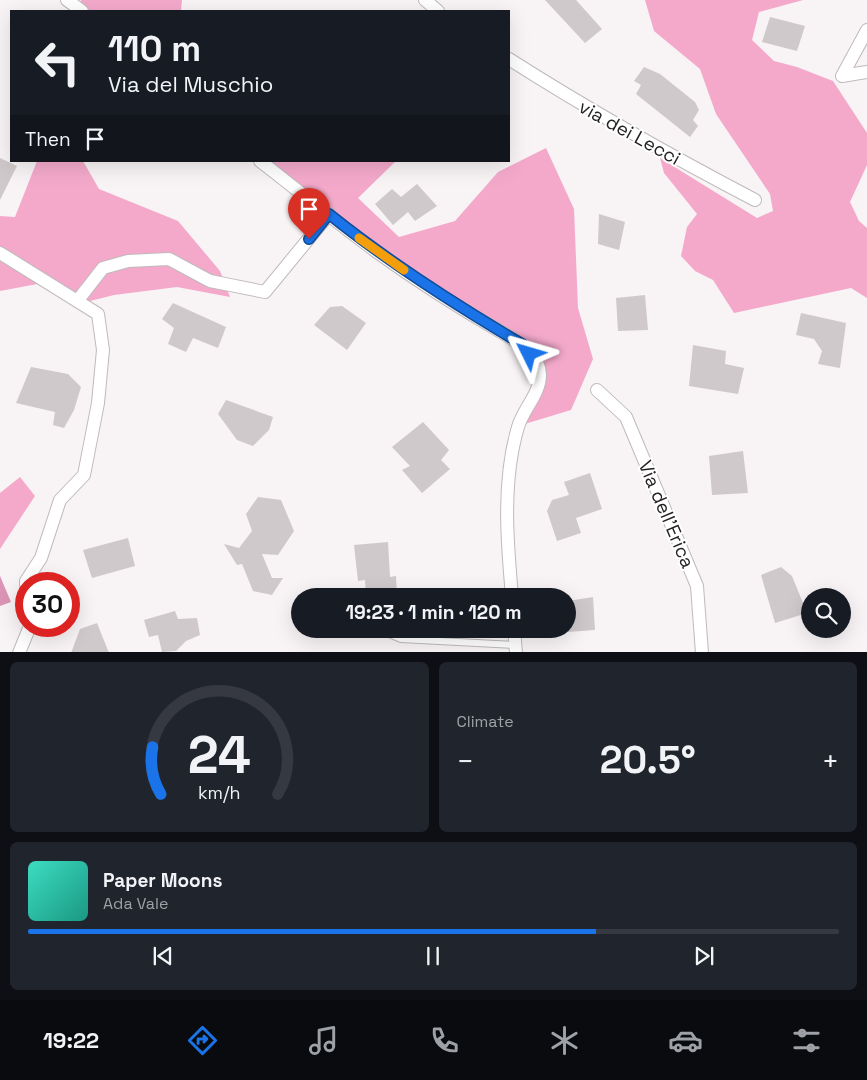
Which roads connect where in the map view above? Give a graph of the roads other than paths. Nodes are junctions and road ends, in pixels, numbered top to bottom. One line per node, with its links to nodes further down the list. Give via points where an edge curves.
1 (67, 0): 3 (street)
2 (425, 0): 4 (street)
3 (81, 10)
4 (437, 10)
5 (867, 30): 7 (street, via 842,76)
6 (510, 60): 9 (street, via dei Lecci, via 572,100)
7 (867, 72)
8 (261, 162): 10 (street)
9 (755, 200)
10 (329, 214): 12 (street, via 265,292 210,281 169,259 128,261 103,268); 15 (street, via 440,295 522,344 537,363 540,375 537,389 518,426 508,483 507,539)
11 (0, 253): 12 (street)
12 (78, 300): 14 (street, via 98,314 103,350 98,403 84,475 60,500 41,558)
13 (597, 390): 20 (street, Via dell'Erica, via 626,417 697,586)
14 (32, 572)
15 (511, 588)
16 (25, 637): 19 (street)
17 (399, 638): 18 (lane)
18 (515, 649)
19 (19, 652)
20 (702, 652)

